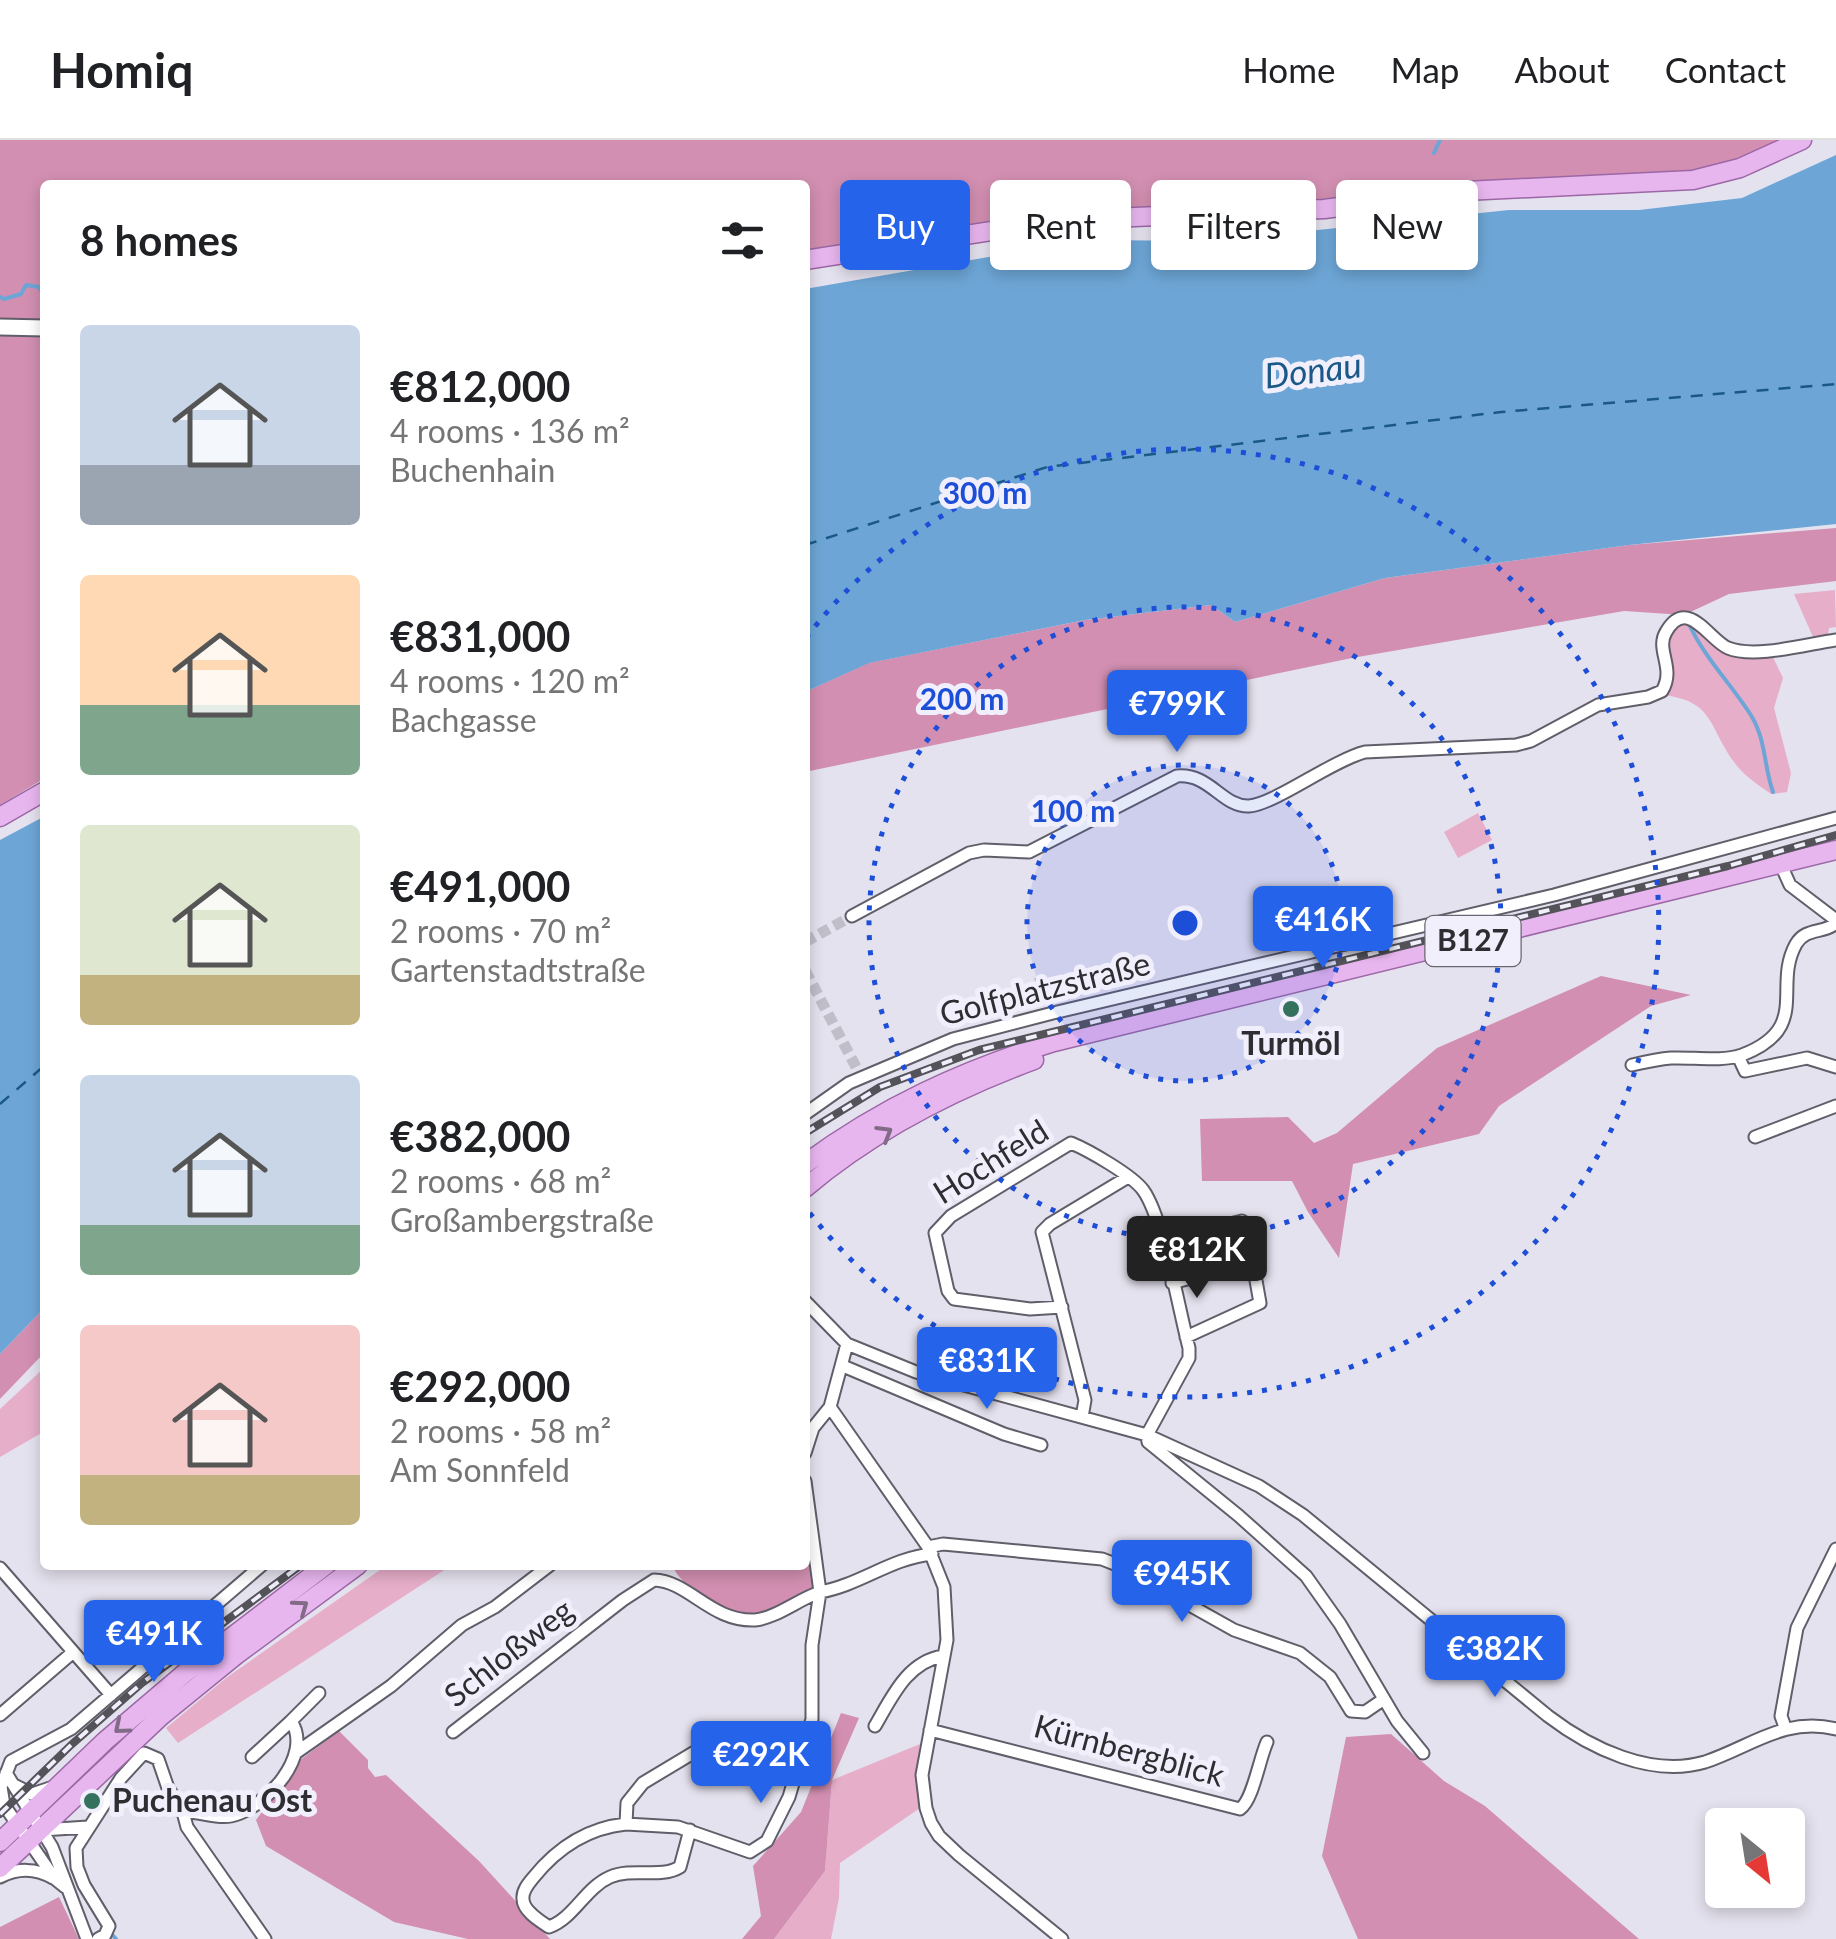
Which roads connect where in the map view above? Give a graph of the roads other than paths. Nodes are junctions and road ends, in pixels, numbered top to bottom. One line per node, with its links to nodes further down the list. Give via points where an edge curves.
1 (1802, 140): 2 (main road, via 1693,180 1465,191 1324,209 1064,220)
2 (810, 259)
3 (0, 327): 4 (street)
4 (40, 328)
5 (1836, 640): 11 (street, via 1738,651 1684,619 1664,636 1669,672 1662,691 1598,705 1530,741 1346,756 1252,806 1233,802 1202,780 1177,776 1029,852 969,853)
6 (40, 794): 7 (main road)
7 (0, 816)
8 (1836, 818): 18 (street, Golfplatzstraße, via 1554,895 973,1034 859,1072)
9 (1836, 850): 10 (main road, B127)
10 (1782, 866): 12 (street, via 1790,884); 13 (main road, B127)
11 (852, 916)
12 (1836, 921): 14 (street, via 1798,941 1784,1021)
13 (1109, 1030): 20 (main road, B127, via 964,1072); 22 (main road, B127, one-way to 13, via 962,1089)
14 (1738, 1056): 15 (street); 16 (street, via 1745,1070 1807,1058)
15 (1632, 1065)
16 (1836, 1067)
17 (1836, 1106): 19 (street)
18 (810, 1110)
19 (1755, 1137)
20 (810, 1160)
21 (1128, 1177): 23 (street, via 1149,1200); 27 (street, via 1042,1232); 27 (street, Hochfeld, via 1071,1143 951,1216 935,1233 954,1299)
22 (810, 1184)
23 (1162, 1242): 24 (street, via 1242,1221); 25 (street)
24 (1255, 1261): 25 (street); 28 (street, via 1260,1303)
25 (1172, 1283): 28 (street)
26 (810, 1306): 29 (street)
27 (1062, 1308): 32 (street, via 1085,1400)
28 (1186, 1336): 33 (street, via 1189,1358)
29 (847, 1344): 30 (street); 32 (street, via 916,1372)
30 (843, 1366): 31 (street); 35 (street)
31 (830, 1407): 34 (street); 38 (street)
32 (1082, 1417): 33 (street)
33 (1147, 1434): 49 (street, via 1152,1448 1306,1576); 53 (street, via 1259,1486 1302,1515 1548,1716 1606,1751 1688,1766)
34 (810, 1437)
35 (1041, 1445)
36 (810, 1540): 44 (street)
37 (1836, 1549): 53 (street, via 1797,1628)
38 (930, 1551): 44 (street); 46 (street, via 946,1599); 49 (street, via 943,1544 1102,1560 1234,1630 1300,1654 1330,1677 1351,1710 1366,1712)
39 (0, 1568): 45 (street)
40 (256, 1570): 48 (street)
41 (319, 1570): 65 (main road, one-way to 65, via 186,1672)
42 (351, 1570): 61 (main road, one-way to 42, via 223,1665)
43 (544, 1570): 59 (street)
44 (820, 1592): 56 (street, Schloßweg, via 757,1620 710,1609 654,1580); 71 (street, via 812,1719 789,1796 767,1841 750,1852)
45 (72, 1653): 48 (street); 50 (street)
46 (944, 1656): 52 (street, via 908,1674); 55 (street)
47 (319, 1694): 51 (street)
48 (111, 1696): 63 (street, via 61,1736 16,1756)
49 (1384, 1699): 60 (street)
50 (0, 1715)
51 (291, 1720): 59 (street); 62 (street)
52 (876, 1726)
53 (1784, 1727): 54 (street)
54 (1836, 1729)
55 (930, 1730): 58 (street, Kürnbergblick, via 1240,1809); 80 (street, via 923,1792 939,1836)
56 (453, 1732)
57 (718, 1738): 69 (street, via 643,1783 628,1803)
58 (1267, 1742)
59 (297, 1752): 67 (street, via 281,1778 240,1813)
60 (1423, 1753)
61 (118, 1755): 64 (street); 72 (main road)
62 (252, 1757)
63 (3, 1773): 66 (street); 68 (street, via 0,1794)
64 (121, 1778): 67 (street, via 144,1753 156,1756); 70 (street)
65 (59, 1784): 66 (street, via 32,1794); 68 (main road)
66 (14, 1785): 68 (street)
67 (183, 1812): 79 (street)
68 (24, 1819): 72 (street); 73 (main road)
69 (626, 1824): 71 (street); 71 (street, via 586,1834 552,1856 526,1886 524,1906 549,1927 610,1877 671,1872 680,1867)
70 (88, 1828): 72 (street); 77 (street, via 76,1848 77,1867)
71 (690, 1830)
72 (36, 1836): 74 (main road); 76 (street, via 64,1873)
73 (0, 1842)
74 (0, 1868)
75 (0, 1877): 76 (street, via 31,1870)
76 (60, 1883): 78 (street)
77 (104, 1933)
78 (87, 1939)
79 (266, 1939)
80 (1062, 1939)

